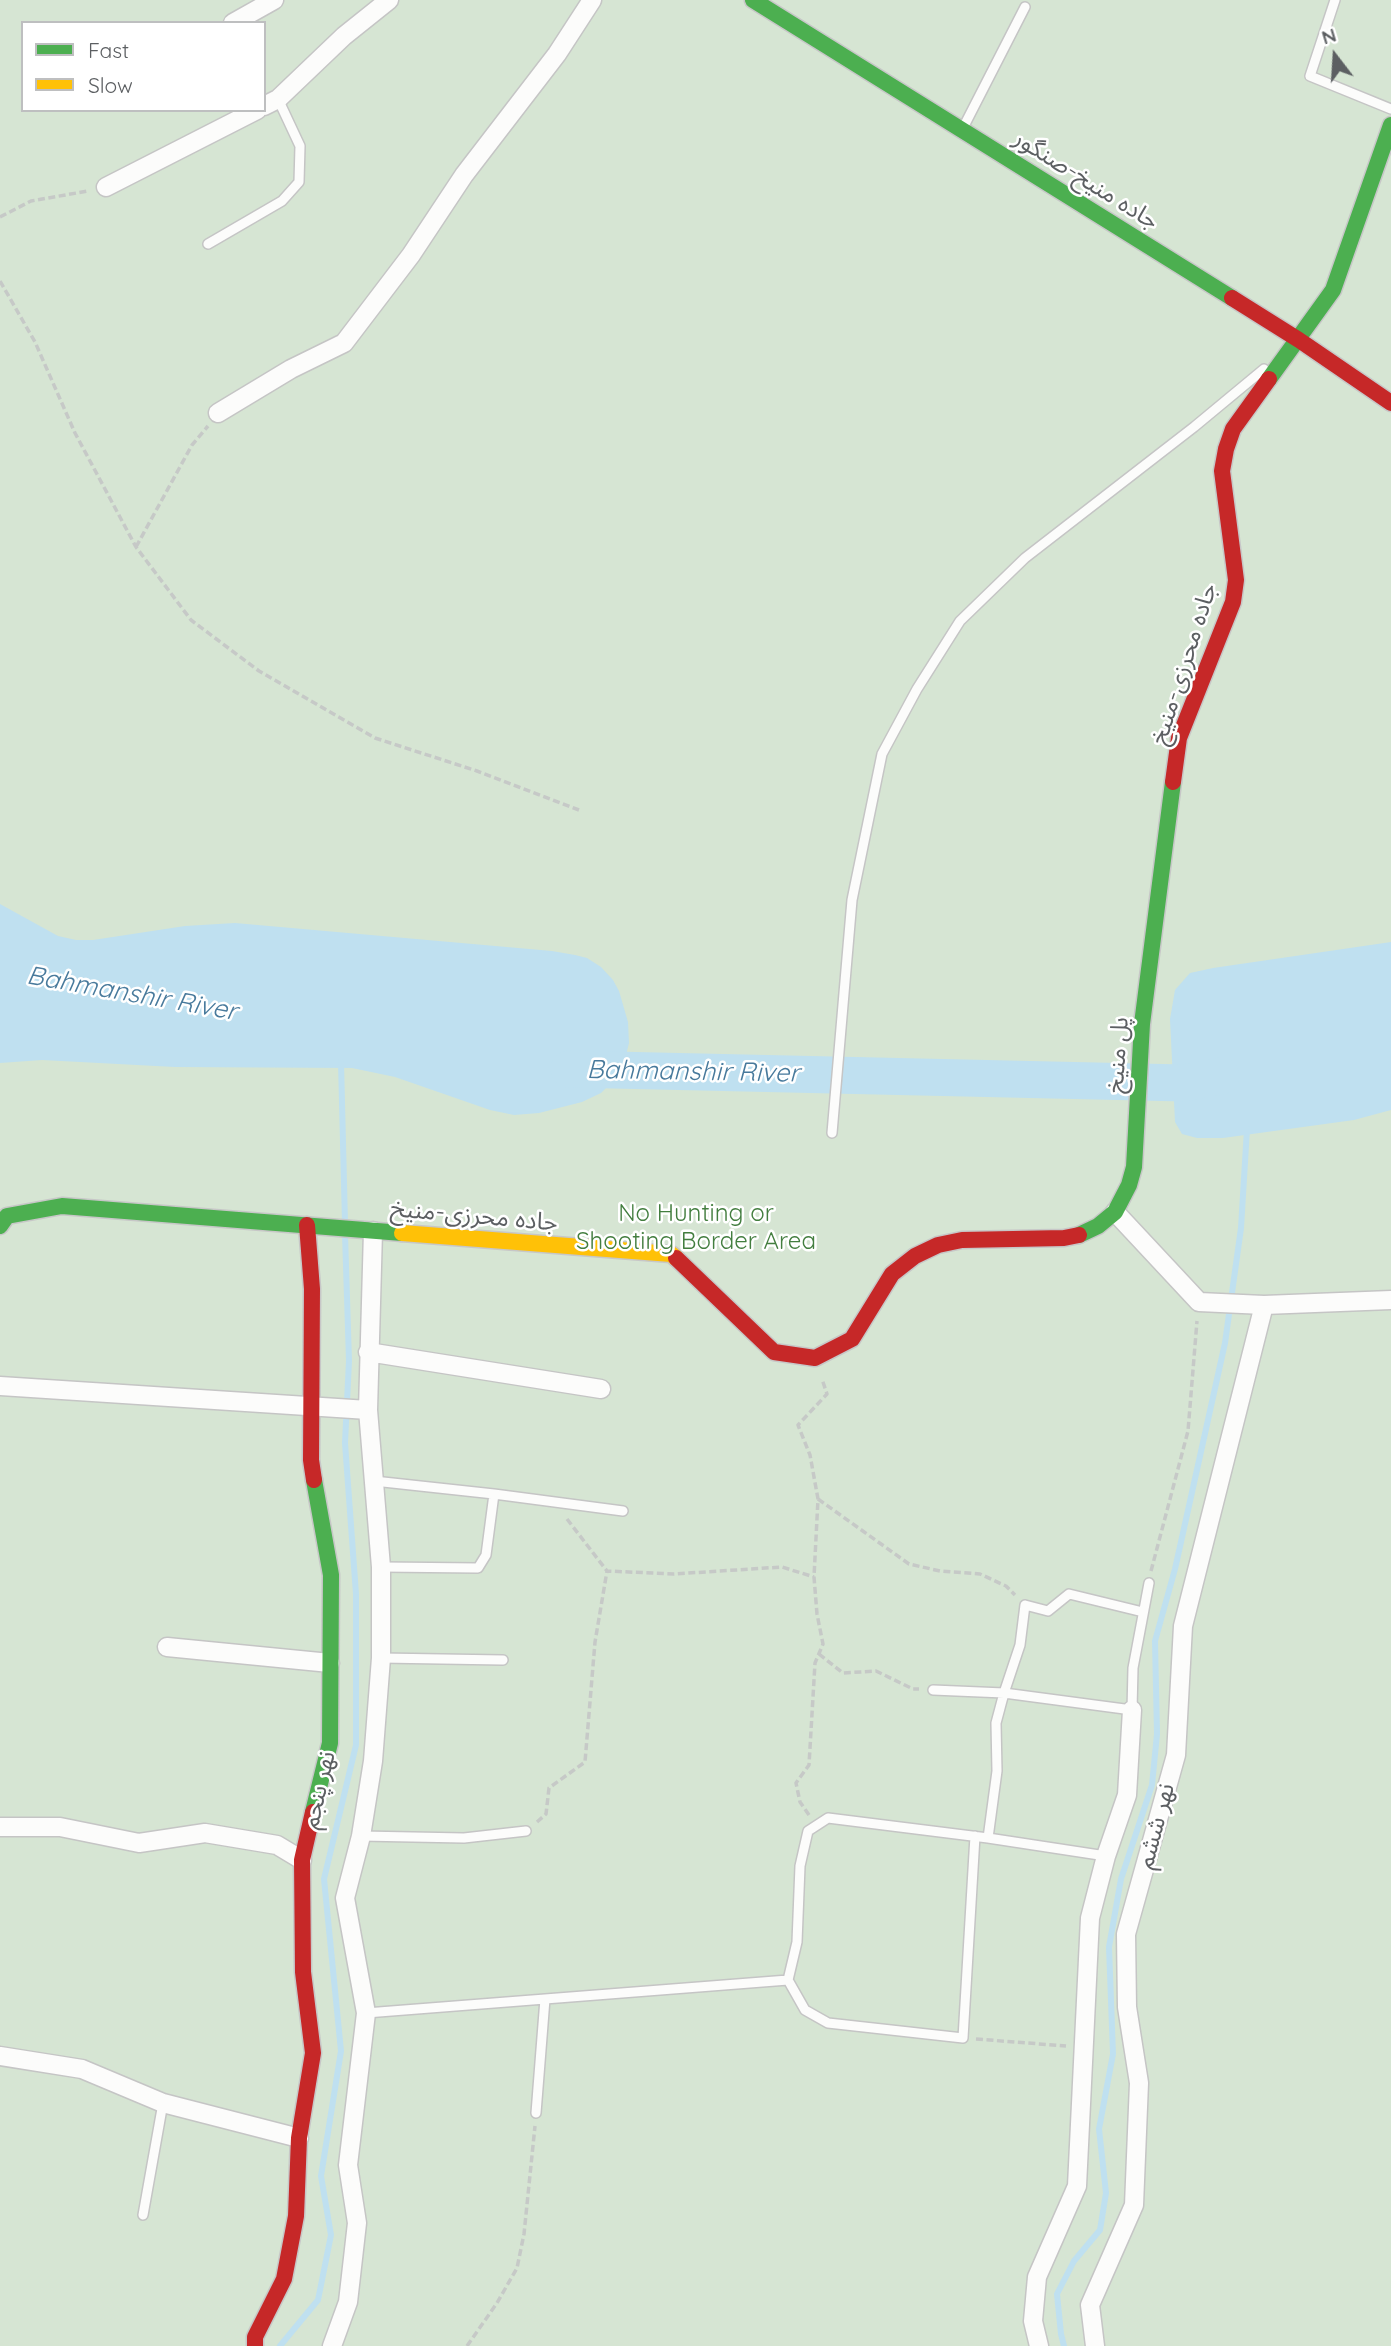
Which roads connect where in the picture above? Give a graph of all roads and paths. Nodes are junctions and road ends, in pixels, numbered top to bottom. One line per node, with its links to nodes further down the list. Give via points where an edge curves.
1 (274, 0): 7 (street)
2 (389, 0): 8 (street)
3 (592, 0): 19 (street, via 344,343 290,369)
4 (753, 0): 12 (main road, جاده منیخ-صنگور)
5 (1335, 0): 9 (lane, via 1310,76)
6 (1025, 7): 12 (lane)
7 (237, 21)
8 (271, 103): 15 (lane, via 300,146 299,183 282,201)
9 (1391, 109)
10 (253, 112): 13 (street)
11 (1391, 125): 17 (main road, جاده محرزی-منیخ, via 1333,289)
12 (962, 130): 17 (main road, جاده منیخ-صنگور)
13 (106, 187): 14 (path, via 31,201)
14 (0, 217)
15 (208, 244)
16 (0, 281): 20 (path)
17 (1298, 340): 18 (main road, جاده منیخ-صنگور); 22 (main road, جاده محرزی-منیخ, via 1233,429 1226,449 1222,471 1236,580 1233,602 1179,738); 23 (lane, via 1195,427 1025,558 960,621 917,689 883,754 852,900)
18 (1391, 403)
19 (218, 414): 20 (path, via 192,445)
20 (136, 547): 21 (path, via 191,620 259,671 375,738)
21 (579, 810)
22 (1159, 899): 24 (main road, پل منیخ, via 1142,1024 1134,1167)
23 (832, 1133)
24 (1115, 1212): 29 (street); 32 (main road, via 1085,1234 962,1240 915,1256 892,1274 852,1339)
25 (4, 1221): 26 (main road, via 62,1206)
26 (307, 1225): 27 (main road, جاده محرزی-منیخ); 35 (main road, نهر پنجم, via 313,1289)
27 (367, 1230): 31 (street, نهر پنجم); 32 (main road, جاده محرزی-منیخ, via 671,1254 774,1352)
28 (1391, 1300): 30 (street)
29 (1205, 1302): 30 (street); 45 (path, via 1188,1431)
30 (1264, 1305): 78 (street, نهر ششم, via 1183,1626 1176,1755 1126,1934 1127,2007 1139,2083 1134,2205 1090,2305)
31 (368, 1352): 34 (street); 36 (street, نهر پنجم)
32 (815, 1358): 39 (path, via 827,1394 798,1425 810,1455)
33 (0, 1386): 35 (street)
34 (601, 1389)
35 (311, 1407): 36 (street); 52 (main road, نهر پنجم, via 311,1460 331,1575)
36 (363, 1410): 37 (street, نهر پنجم)
37 (374, 1481): 38 (lane); 42 (street, نهر پنجم)
38 (494, 1494): 40 (lane); 42 (lane, via 486,1555 478,1568)
39 (818, 1499): 44 (path); 46 (path, via 909,1564 980,1574 1006,1586)
40 (554, 1502): 41 (lane); 43 (path)
41 (623, 1511)
42 (381, 1567): 50 (street, نهر پنجم)
43 (607, 1572): 44 (path, via 674,1574 782,1566); 58 (path, via 595,1642 585,1762 549,1788 546,1814)
44 (814, 1577): 49 (path, via 823,1644)
45 (1149, 1583): 47 (lane)
46 (1025, 1605): 47 (lane, via 1048,1611 1069,1594); 54 (lane, via 1020,1645)
47 (1143, 1612): 55 (lane, via 1133,1668)
48 (167, 1647): 52 (street)
49 (819, 1654): 53 (path, via 844,1673 876,1671 913,1689); 56 (path, via 809,1765 796,1783 800,1802)
50 (381, 1658): 51 (lane); 59 (street, نهر پنجم, via 373,1761)
51 (503, 1660)
52 (330, 1663): 63 (main road, نهر پنجم, via 330,1743)
53 (933, 1690): 54 (lane)
54 (1004, 1693): 55 (lane); 61 (lane, via 996,1723)
55 (1132, 1710): 62 (street, via 1127,1795)
56 (817, 1825): 60 (lane, via 828,1818); 64 (lane, via 808,1831 800,1866 797,1942)
57 (0, 1827): 63 (street, via 60,1827 139,1843 205,1833 277,1845)
58 (526, 1830): 59 (lane, via 464,1838)
59 (361, 1836): 66 (street, نهر پنجم, via 345,1898)
60 (975, 1836): 61 (lane); 67 (lane)
61 (989, 1838): 62 (lane)
62 (1106, 1856): 68 (street, via 1090,1918)
63 (302, 1860): 72 (main road, نهر پنجم, via 303,1972 313,2053)
64 (788, 1980): 65 (lane); 67 (lane, via 805,2010 828,2023)
65 (545, 1999): 66 (lane); 71 (lane)
66 (366, 2012): 75 (street, نهر پنجم, via 348,2165 357,2222 348,2302)
67 (963, 2038): 68 (path)
68 (1084, 2047): 77 (street, via 1077,2186 1037,2277 1033,2321)
69 (0, 2056): 70 (street, via 82,2069)
70 (163, 2103): 72 (street); 73 (lane)
71 (537, 2113): 76 (path, via 517,2268)
72 (299, 2138): 74 (main road, نهر پنجم, via 296,2216 284,2279)
73 (142, 2216)
74 (255, 2346)
75 (332, 2346)
76 (467, 2346)
77 (1039, 2346)
78 (1095, 2346)

